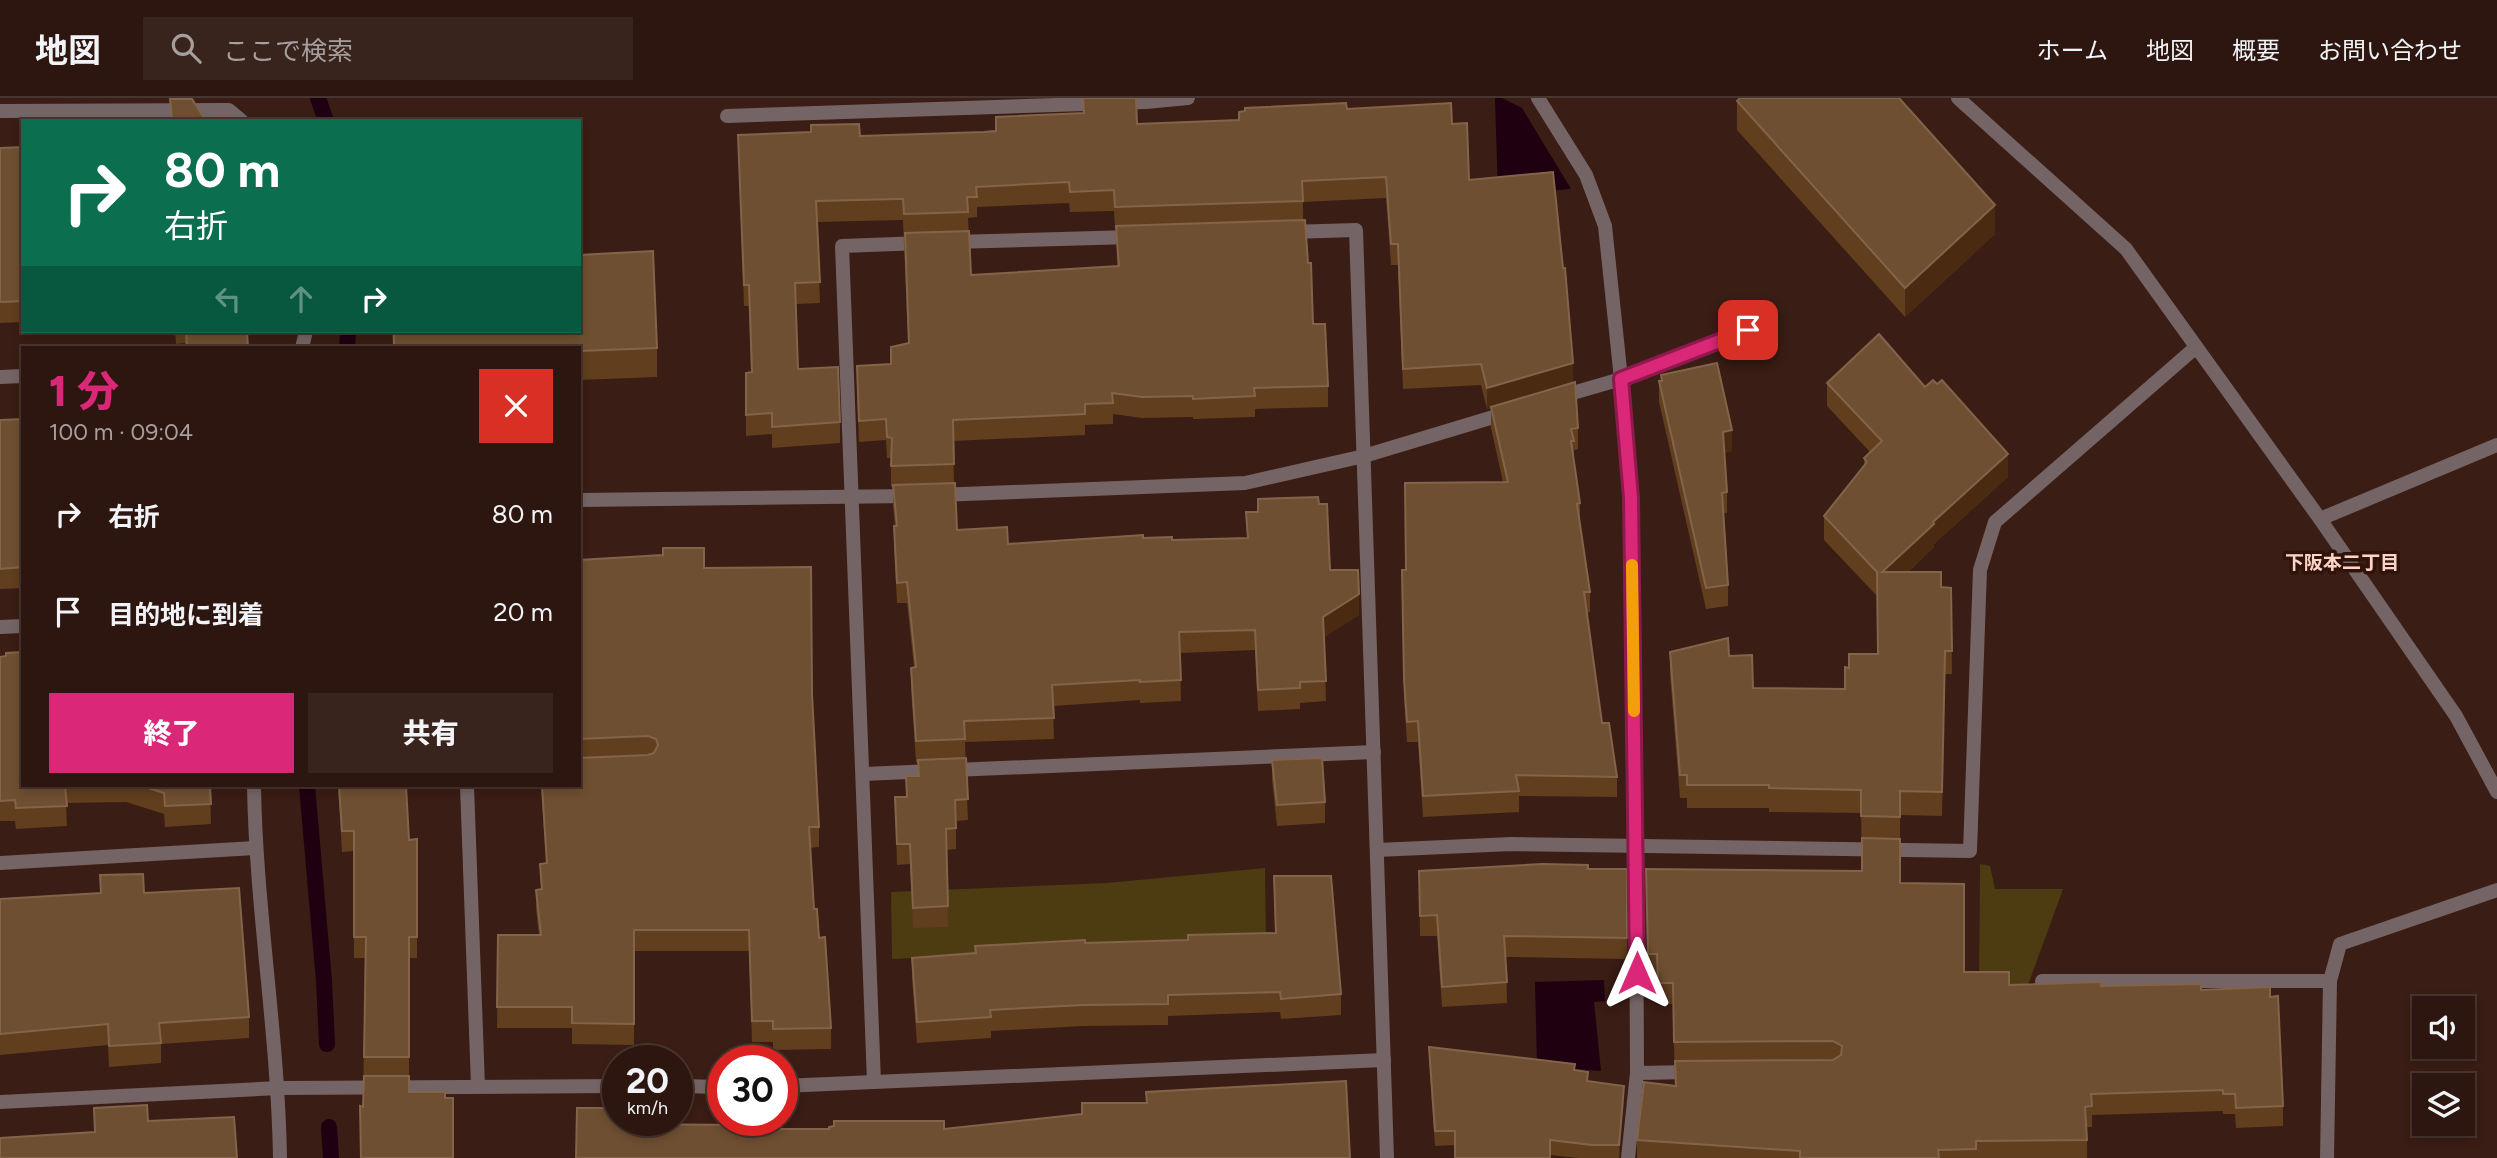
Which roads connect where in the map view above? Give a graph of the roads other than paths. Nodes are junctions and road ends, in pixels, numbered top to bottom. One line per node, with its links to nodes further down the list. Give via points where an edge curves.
1 (1188, 98): 5 (street)
2 (1538, 98): 13 (street, via 1586,174 1605,226)
3 (1958, 98): 10 (street, via 2126,249)
4 (0, 111): 6 (street, via 229,110)
5 (727, 116)
6 (240, 119)
7 (1273, 232): 17 (street, via 1356,230)
8 (1148, 236): 18 (street, via 842,246)
9 (1770, 321): 13 (street)
10 (2195, 348): 20 (street); 28 (street, via 1995,522 1980,570 1970,851)
11 (21, 376): 12 (street)
12 (0, 377)
13 (1621, 379): 14 (street); 28 (street, via 1631,498)
14 (1544, 402)
15 (1518, 410): 17 (street)
16 (2497, 445): 20 (street)
17 (1364, 456): 18 (street, via 1245,483); 23 (street)
18 (852, 498): 19 (street); 24 (street)
19 (581, 500)
20 (2320, 519): 27 (street, via 2456,716)
21 (21, 626): 22 (street)
22 (0, 627)
23 (1374, 752): 24 (street); 30 (street)
24 (863, 774): 38 (street)
25 (254, 787): 29 (street)
26 (467, 787): 40 (street)
27 (2497, 792)
28 (1636, 847): 30 (street, via 1512,844); 37 (street)
29 (255, 848): 31 (street); 42 (street)
30 (1377, 850): 35 (street)
31 (0, 863)
32 (2497, 890): 34 (street, via 2340,944)
33 (2042, 981): 34 (street)
34 (2330, 981): 47 (street)
35 (1384, 1060): 38 (street); 45 (street)
36 (1702, 1072): 37 (street)
37 (1637, 1073): 46 (street)
38 (874, 1082): 39 (street)
39 (798, 1085)
40 (478, 1086): 41 (street); 42 (street)
41 (602, 1086)
42 (279, 1088): 43 (street); 44 (street)
43 (0, 1102)
44 (280, 1158)
45 (1387, 1158)
46 (1628, 1158)
47 (2327, 1158)

